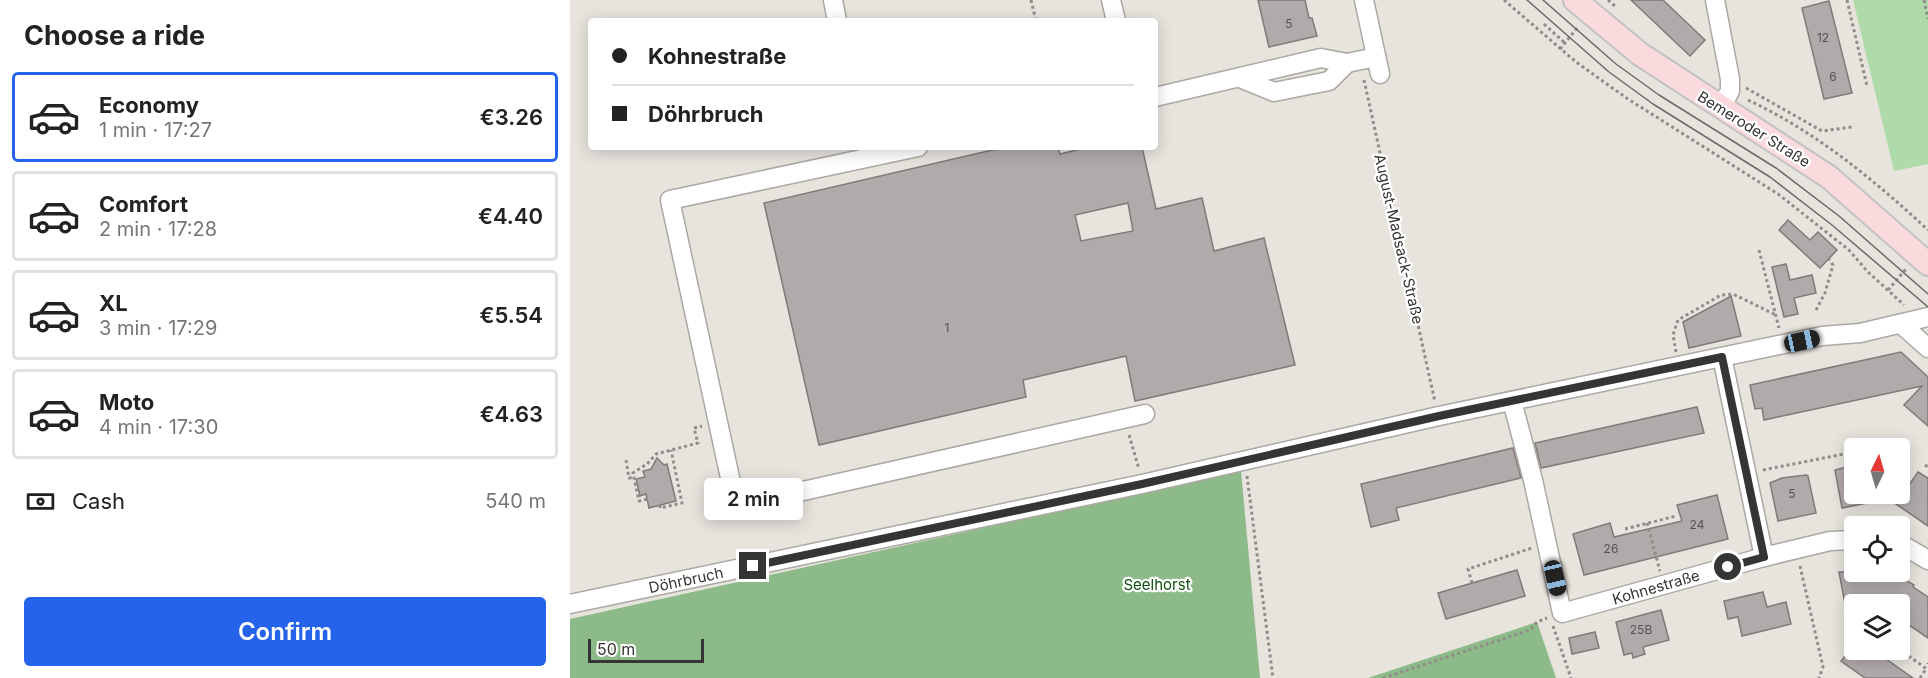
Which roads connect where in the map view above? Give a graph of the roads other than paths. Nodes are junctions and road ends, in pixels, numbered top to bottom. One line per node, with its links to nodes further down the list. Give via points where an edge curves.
1 (833, 0): 6 (street)
2 (1111, 0): 7 (street)
3 (1364, 0): 8 (street, via 1366,64 1321,58)
4 (1575, 0): 9 (main road, Bemeroder Straße, via 1640,54)
5 (1718, 1): 9 (street, via 1730,79 1730,92)
6 (836, 18)
7 (1115, 18)
8 (1158, 96)
9 (1721, 107): 12 (main road, Bemeroder Straße, via 1829,177)
10 (891, 150): 11 (street)
11 (864, 153): 18 (street, via 670,200 732,487 741,499 750,503)
12 (1918, 266)
13 (1924, 319): 14 (street, Döhrbruch)
14 (1901, 324): 15 (street); 16 (street, Döhrbruch)
15 (1928, 348)
16 (1722, 357): 17 (street, Döhrbruch); 21 (street)
17 (1512, 401): 21 (street, Kohnestraße, via 1547,542 1556,615); 23 (street, Döhrbruch, via 1142,484)
18 (1145, 414)
19 (1844, 540): 21 (street, Kohnestraße)
20 (1910, 549): 22 (street)
21 (1764, 557)
22 (1928, 560)
23 (570, 604)

